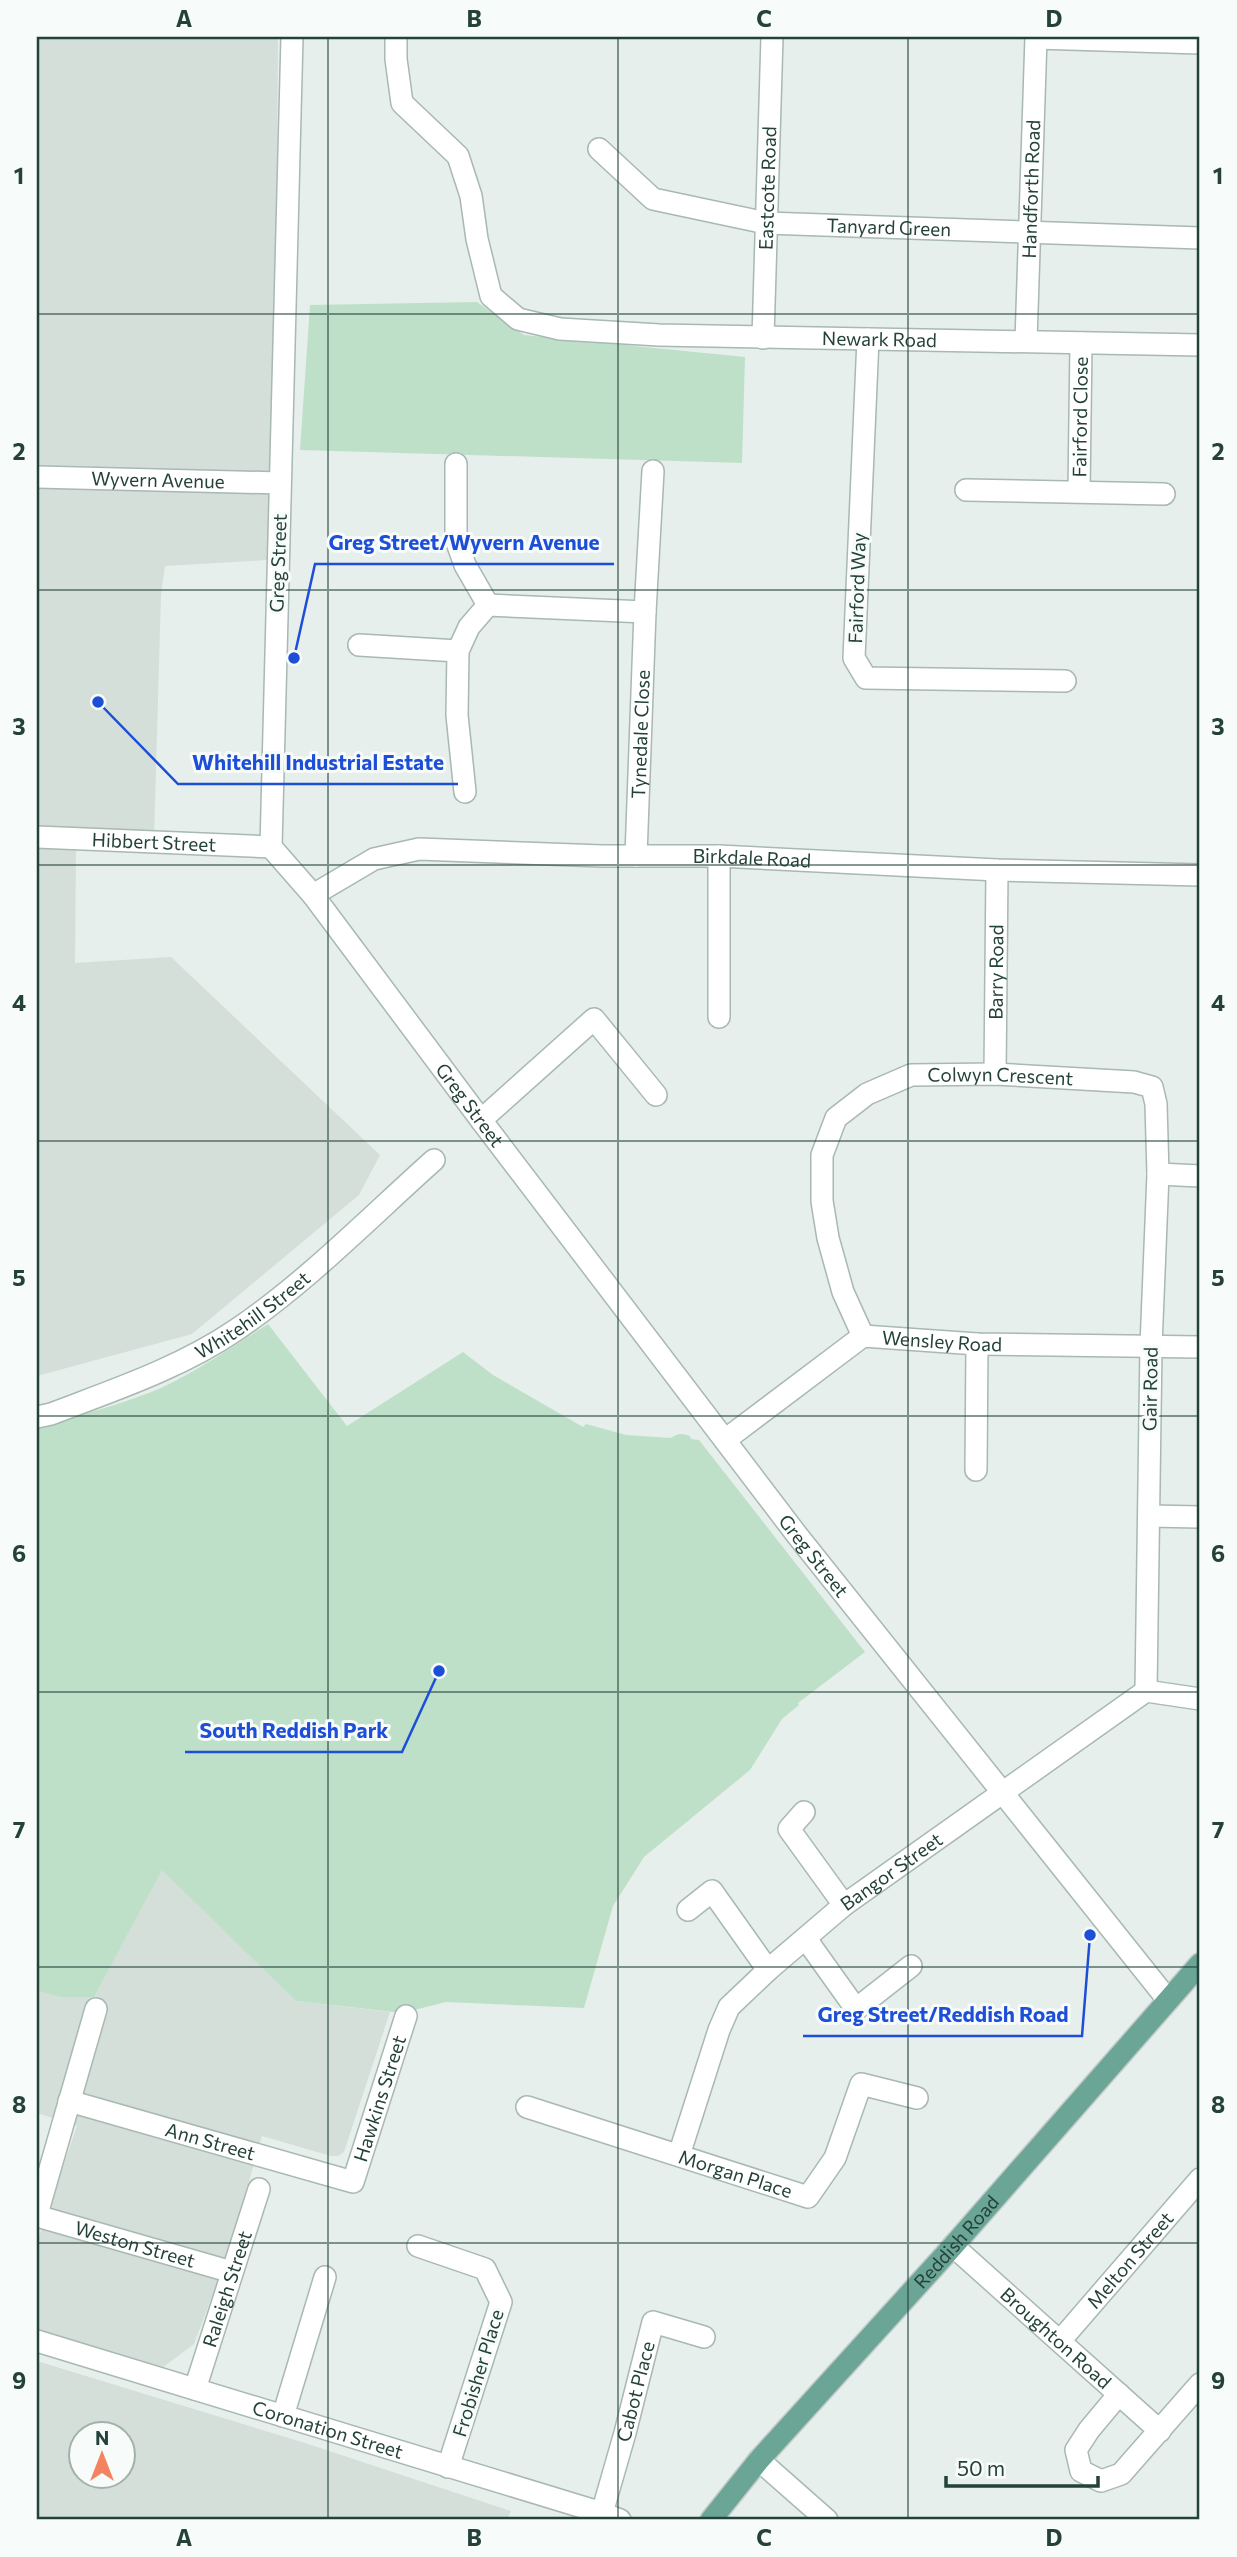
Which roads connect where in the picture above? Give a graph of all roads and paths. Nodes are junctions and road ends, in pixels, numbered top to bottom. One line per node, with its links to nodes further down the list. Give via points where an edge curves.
1 (292, 37): 18 (street, Greg Street)
2 (396, 37): 10 (street, Newark Road, via 402,103 458,156 491,296 518,319 559,329)
3 (772, 37): 7 (street, Eastcote Road)
4 (1036, 37): 5 (street); 8 (street, Handforth Road)
5 (1200, 43)
6 (599, 149): 7 (street, Tanyard Green, via 653,199)
7 (766, 223): 8 (street, Tanyard Green); 10 (street, Eastcote Road)
8 (1029, 232): 9 (street, Tanyard Green); 12 (street, Handforth Road)
9 (1200, 238)
10 (763, 338): 11 (street, Newark Road)
11 (868, 339): 12 (street, Newark Road); 26 (street, Fairford Way, via 855,657 863,673 866,678)
12 (1026, 341): 13 (street, Newark Road)
13 (1081, 343): 14 (street, Newark Road); 20 (street, Fairford Close)
14 (1200, 345)
15 (456, 464): 22 (street, via 456,540)
16 (653, 471): 23 (street, Tynedale Close)
17 (37, 477): 18 (street, Wyvern Avenue)
18 (280, 483): 29 (street, Greg Street)
19 (966, 490): 20 (street, Fairford Close)
20 (1079, 491): 21 (street, Fairford Close)
21 (1164, 494)
22 (488, 605): 23 (street); 25 (street, via 469,627)
23 (645, 612): 30 (street, Tynedale Close)
24 (359, 645): 25 (street)
25 (458, 651): 27 (street, via 457,715)
26 (1065, 681)
27 (465, 792)
28 (37, 837): 29 (street, Hibbert Street)
29 (271, 847): 34 (street, Greg Street)
30 (636, 856): 31 (street, Birkdale Road); 34 (street, Birkdale Road, via 419,849 374,859)
31 (719, 856): 32 (street, Birkdale Road); 35 (street)
32 (997, 870): 33 (street, Birkdale Road); 36 (street, Barry Road)
33 (1200, 876)
34 (313, 895): 39 (street, Greg Street)
35 (719, 1017)
36 (995, 1074): 37 (street, Colwyn Crescent); 43 (street, Colwyn Crescent, via 911,1074 867,1094 836,1118 822,1155 822,1200 843,1292)
37 (1152, 1087): 41 (street, Gair Road)
38 (656, 1095): 39 (street, via 594,1019)
39 (481, 1120): 48 (street, Greg Street)
40 (434, 1160): 47 (street, Whitehill Street, via 294,1286 234,1331 161,1371)
41 (1158, 1174): 42 (street); 45 (street, Gair Road)
42 (1200, 1175)
43 (863, 1336): 44 (street, Wensley Road); 48 (street, Wensley Road)
44 (977, 1344): 45 (street, Wensley Road); 49 (street)
45 (1151, 1346): 46 (street, Wensley Road); 50 (street, Gair Road)
46 (1200, 1347)
47 (37, 1417)
48 (725, 1440): 54 (street, Greg Street)
49 (976, 1470)
50 (1149, 1516): 51 (street); 52 (street, Gair Road)
51 (1200, 1517)
52 (1146, 1691): 53 (street); 54 (street, Bangor Street)
53 (1200, 1699)
54 (1003, 1795): 56 (street, Bangor Street); 62 (street, Greg Street)
55 (804, 1812): 56 (street, via 789,1829)
56 (844, 1905): 58 (street, Bangor Street)
57 (688, 1910): 61 (street, via 712,1891)
58 (806, 1939): 59 (street, via 856,2008); 61 (street, Bangor Street)
59 (911, 1966)
60 (1200, 1966): 62 (main road, Reddish Road)
61 (768, 1969): 68 (street, Bangor Street, via 729,2007)
62 (1168, 2000): 74 (main road, Reddish Road)
63 (96, 2009): 66 (street)
64 (406, 2016): 70 (street, Hawkins Street)
65 (917, 2098): 68 (street, Morgan Place, via 861,2084 835,2158 808,2197)
66 (69, 2101): 70 (street, Ann Street); 72 (street)
67 (527, 2107): 68 (street, Morgan Place)
68 (679, 2155)
69 (1200, 2179): 78 (street, Melton Street)
70 (353, 2182)
71 (259, 2189): 75 (street, Raleigh Street)
72 (37, 2215): 75 (street, Weston Street)
73 (418, 2246): 86 (street, Frobisher Place, via 485,2269 501,2302)
74 (953, 2246): 78 (street, Broughton Road); 85 (main road, Reddish Road)
75 (232, 2272): 81 (street, Raleigh Street)
76 (325, 2277): 83 (street)
77 (704, 2337): 87 (street, Cabot Place, via 653,2322 625,2433)
78 (1060, 2341): 82 (street, Broughton Road)
79 (37, 2342): 81 (street, Coronation Street)
80 (1200, 2384): 84 (street)
81 (195, 2389): 83 (street, Coronation Street)
82 (1119, 2394): 84 (street, Broughton Road); 84 (street, via 1076,2450 1081,2472 1101,2481 1121,2474)
83 (283, 2416): 86 (street, Coronation Street)
84 (1160, 2431)
85 (758, 2460): 88 (main road, Reddish Road); 89 (street)
86 (448, 2467): 87 (street, Coronation Street)
87 (611, 2516)
88 (711, 2520)
89 (827, 2520)

